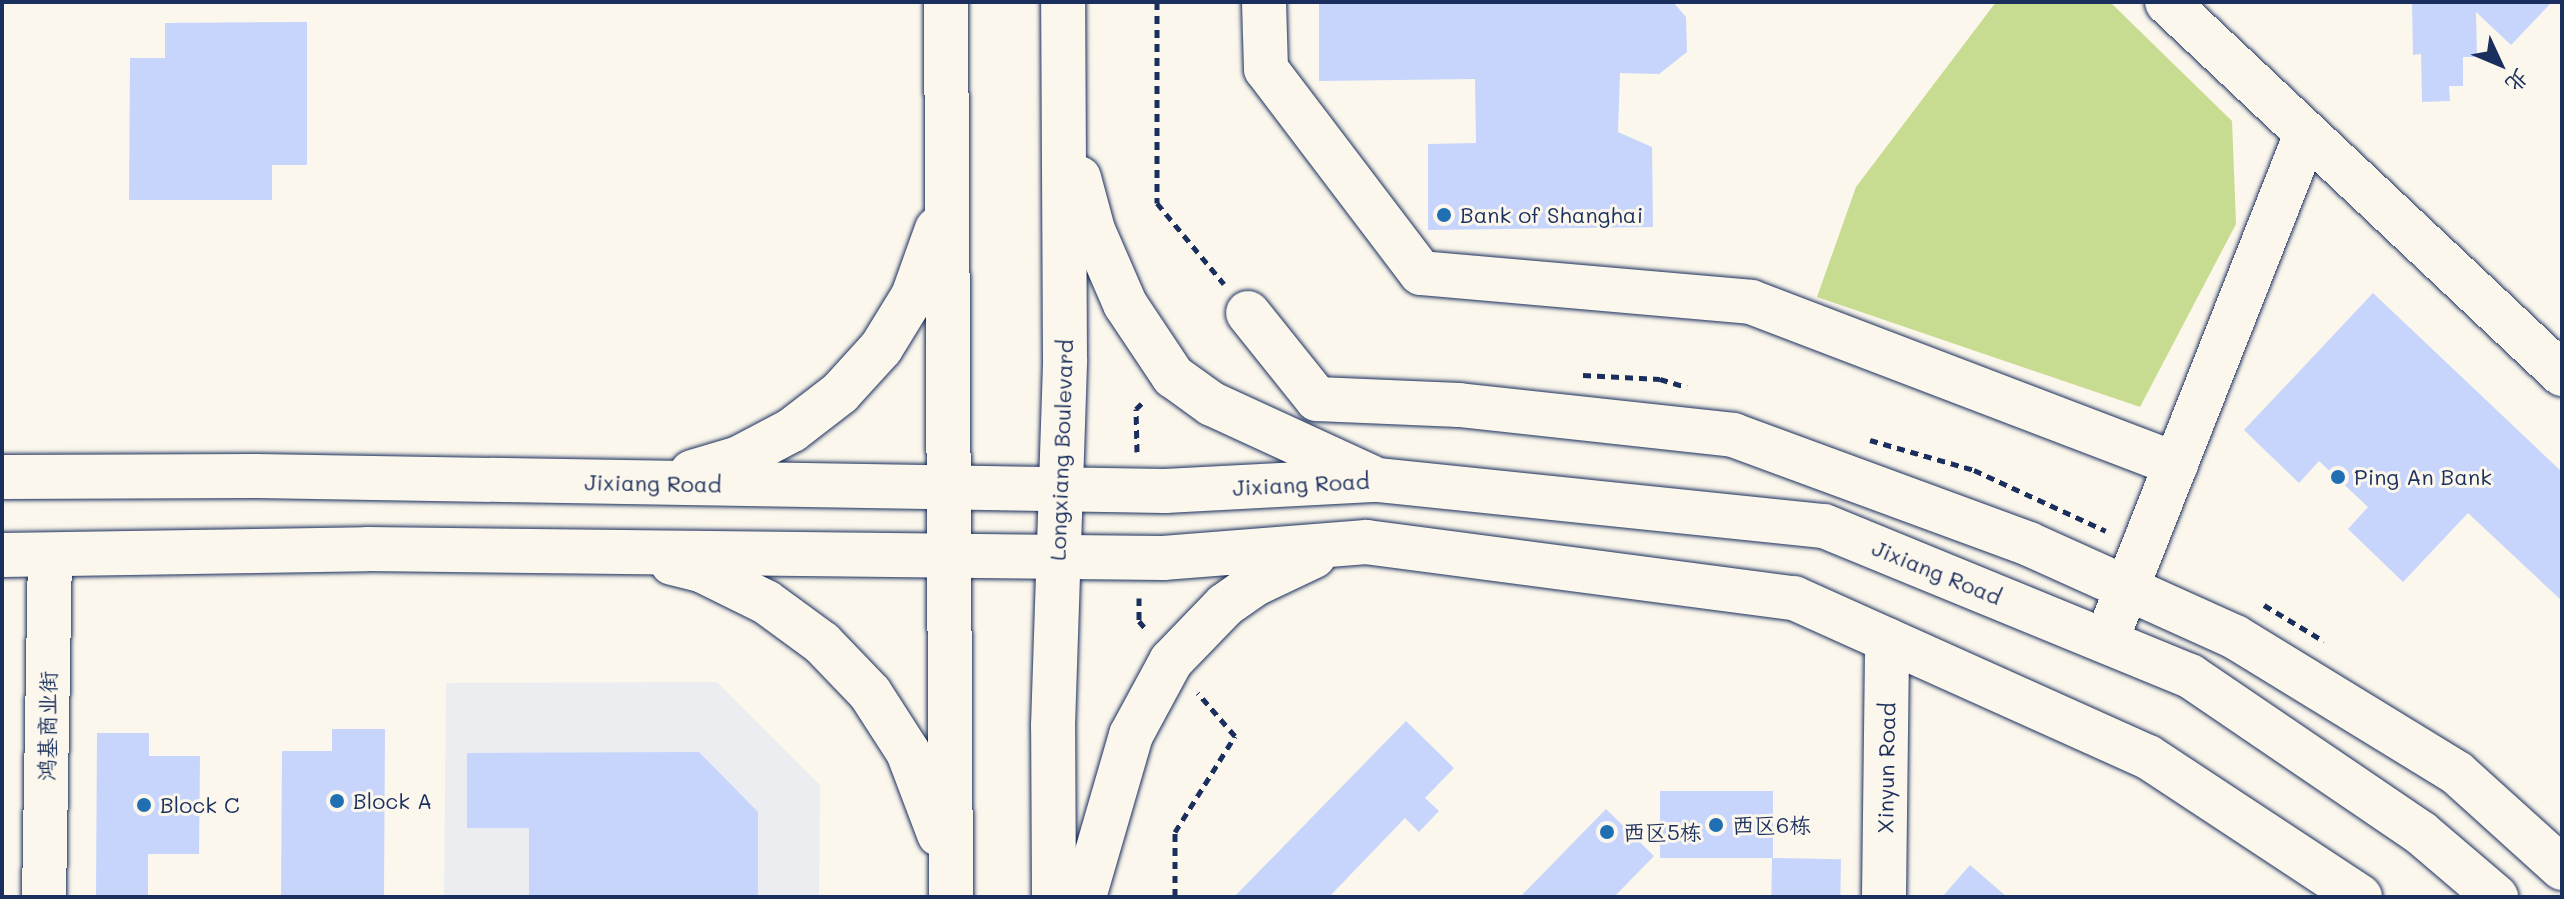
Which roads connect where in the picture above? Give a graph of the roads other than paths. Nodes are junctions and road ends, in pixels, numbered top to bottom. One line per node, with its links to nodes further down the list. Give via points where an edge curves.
1 (946, 2): 5 (main road)
2 (1063, 2): 6 (main road, Longxiang Boulevard)
3 (1264, 2): 10 (main road, via 1266,69 1421,273 1751,302)
4 (2167, 2): 7 (main road)
5 (947, 120): 13 (main road, via 946,180 929,254 913,296 881,348 840,393 792,430 739,458 681,476); 14 (main road)
6 (1064, 122): 12 (main road, via 1093,230 1125,304 1173,376 1212,404); 15 (main road, Longxiang Boulevard)
7 (2306, 134): 9 (main road); 10 (main road)
8 (1248, 313): 22 (main road, via 1317,399 1459,405 1733,435 2029,544)
9 (2562, 374)
10 (2176, 464): 22 (main road)
11 (2, 477): 13 (main road, Jixiang Road)
12 (1377, 480): 15 (main road, Jixiang Road, via 1165,491); 24 (main road, Jixiang Road, via 1824,526)
13 (620, 483): 14 (main road, Jixiang Road)
14 (949, 488): 15 (main road, Jixiang Road); 20 (main road)
15 (1061, 490): 21 (main road, Longxiang Boulevard)
16 (1366, 542): 21 (main road, via 1163,558); 23 (main road, via 1794,598); 29 (main road, via 1328,551 1257,583 1225,605 1171,661 1131,735)
17 (635, 552): 19 (main road, via 367,549); 20 (main road); 26 (main road, via 703,571 766,602 822,643 870,693 908,752 930,804)
18 (2, 555): 19 (main road)
19 (50, 555): 27 (main road, 鸿基商业街)
20 (949, 555): 21 (main road); 26 (main road)
21 (1058, 557): 28 (main road, Longxiang Boulevard)
22 (2127, 588): 24 (main road); 25 (main road, via 2235,637 2457,773)
23 (1887, 640): 30 (main road, Xinyun Road); 31 (main road, via 2148,757)
24 (2106, 641): 32 (main road, Jixiang Road, via 2190,676 2421,833)
25 (2562, 868)
26 (951, 891)
27 (44, 897)
28 (1054, 897)
29 (1084, 897)
30 (1884, 897)
31 (2360, 897)
32 (2496, 897)

